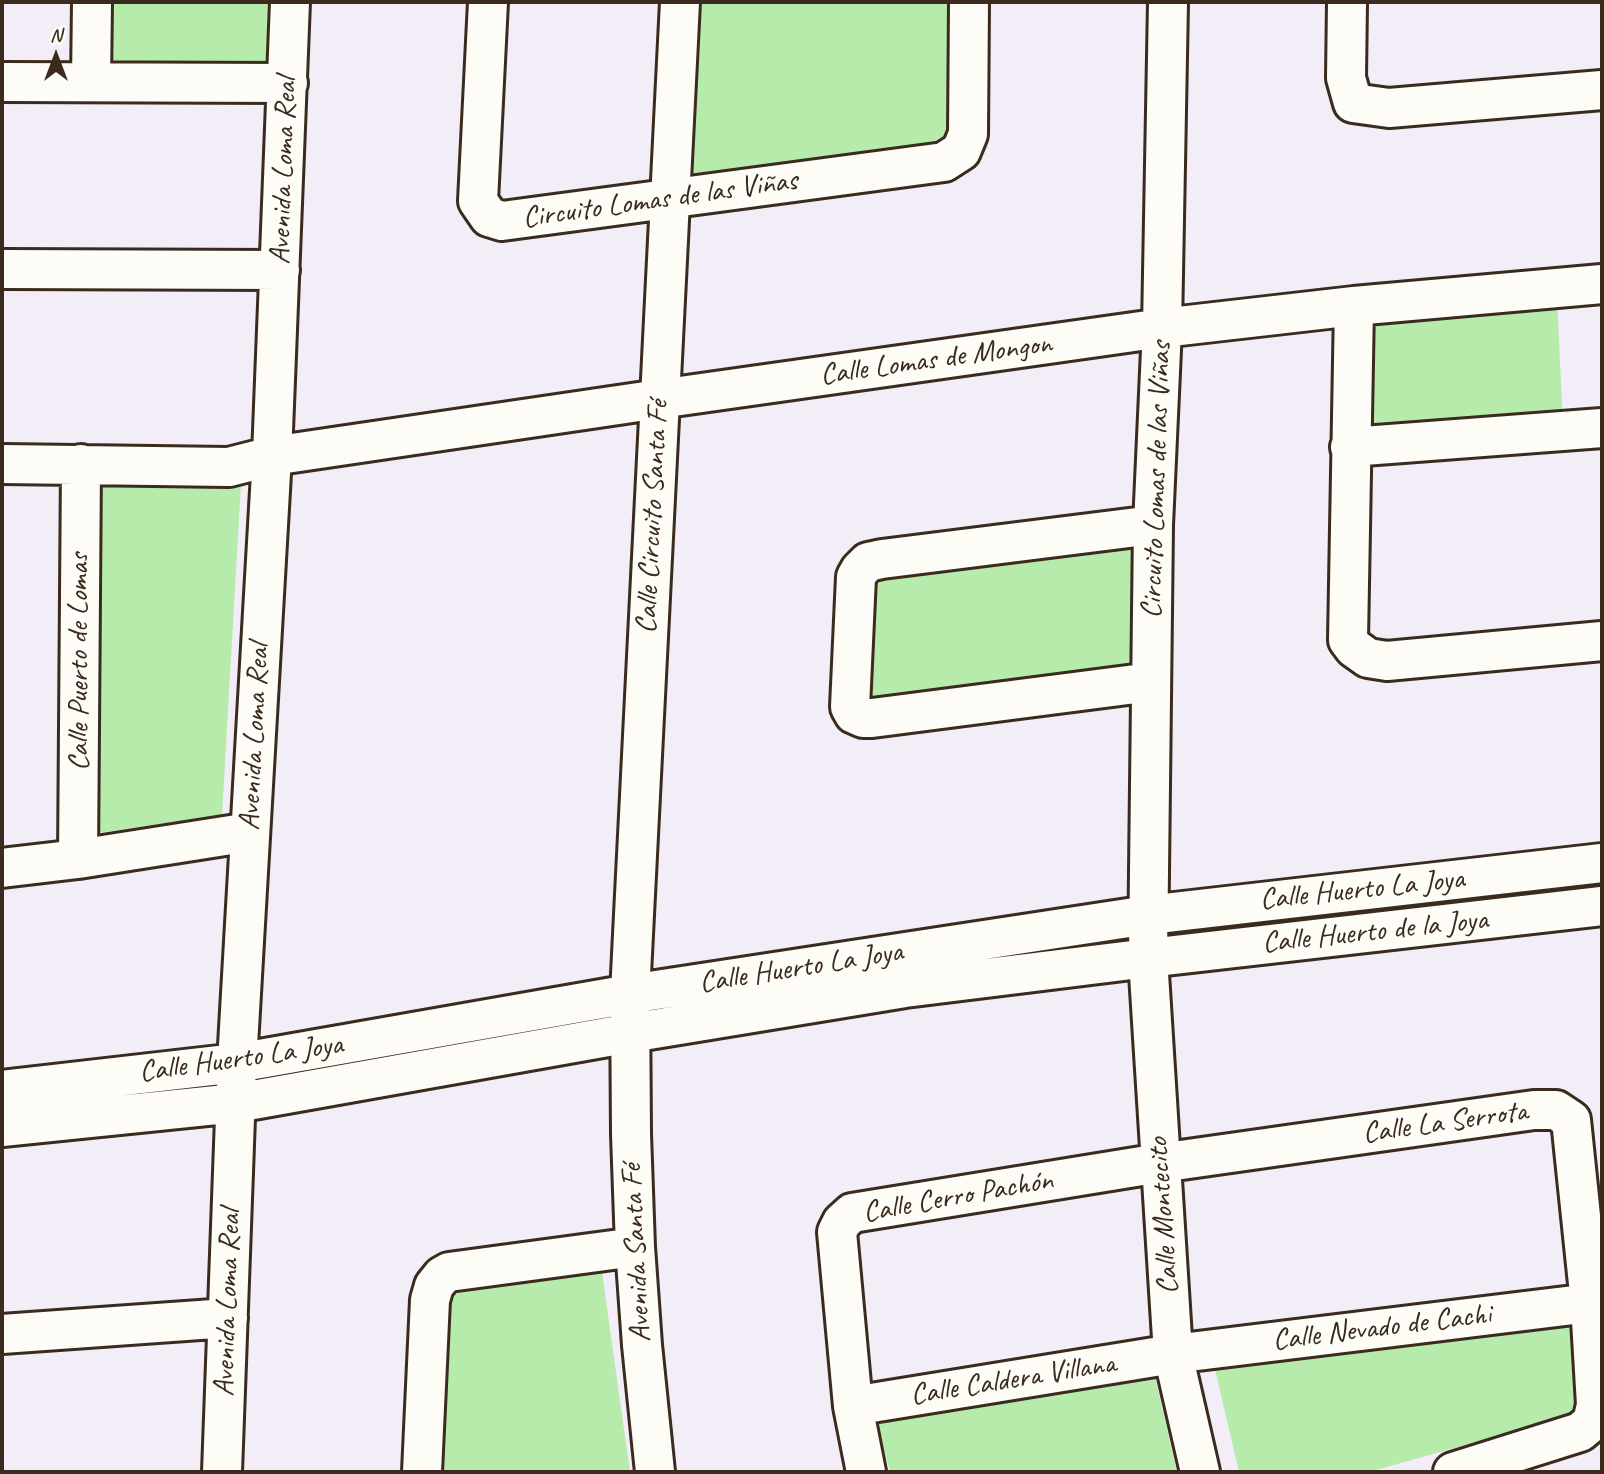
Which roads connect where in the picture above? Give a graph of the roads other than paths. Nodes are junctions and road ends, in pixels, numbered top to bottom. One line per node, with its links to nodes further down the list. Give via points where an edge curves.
1 (92, 2): 9 (street)
2 (290, 2): 10 (street, Avenida Loma Real)
3 (488, 2): 12 (street, Circuito Lomas de las Viñas, via 478,201 489,217 502,221)
4 (680, 2): 12 (street, Calle Circuito Santa Fé)
5 (969, 2): 12 (street, Circuito Lomas de las Viñas, via 968,134 961,151 944,162)
6 (1168, 2): 17 (street, Circuito Lomas de las Viñas)
7 (1347, 2): 11 (street, via 1346,78 1353,103 1389,108)
8 (2, 82): 9 (street)
9 (91, 82): 10 (street)
10 (288, 83): 14 (street, Avenida Loma Real)
11 (1602, 90)
12 (670, 199): 18 (street, Calle Circuito Santa Fé)
13 (2, 270): 14 (street)
14 (280, 270): 21 (street, Avenida Loma Real)
15 (1602, 284): 16 (street, Calle Lomas de Mongon)
16 (1354, 306): 17 (street, Calle Lomas de Mongon); 20 (street)
17 (1161, 328): 18 (street, Calle Lomas de Mongon); 24 (street, Circuito Lomas de las Viñas)
18 (659, 399): 21 (street, Calle Lomas de Mongon); 34 (street, Calle Circuito Santa Fé)
19 (1602, 428): 20 (street)
20 (1350, 447): 25 (street, via 1348,640 1362,655 1387,661)
21 (272, 456): 23 (street, Calle Lomas de Mongon, via 229,467); 27 (street, Avenida Loma Real)
22 (2, 464): 23 (street, Calle Lomas de Mongon)
23 (81, 464): 28 (street, Calle Puerto de Lomas)
24 (1153, 525): 26 (street, Circuito Lomas de las Viñas); 26 (street, via 868,562 856,576 850,706 854,714 872,718)
25 (1602, 641)
26 (1151, 682): 32 (street, Circuito Lomas de las Viñas)
27 (250, 832): 28 (street); 36 (street, Avenida Loma Real)
28 (78, 859): 30 (street)
29 (1602, 863): 32 (street, Calle Huerto La Joya)
30 (2, 868)
31 (1602, 906): 33 (street, Calle Huerto de la Joya)
32 (1148, 915): 33 (street, Circuito Lomas de las Viñas); 34 (street, Calle Huerto La Joya)
33 (1148, 958): 35 (street, Calle Huerto La Joya, via 905,988); 40 (street, Calle Montecito)
34 (630, 994): 35 (street, Calle Circuito Santa Fé); 36 (street, Calle Huerto La Joya)
35 (630, 1033): 38 (street, Calle Huerto La Joya); 41 (street, Avenida Santa Fé)
36 (237, 1063): 37 (street, Calle Huerto La Joya); 38 (street, Avenida Loma Real)
37 (2, 1090)
38 (236, 1102): 39 (street, Calle Huerto La Joya); 43 (street, Avenida Loma Real)
39 (2, 1127)
40 (1160, 1163): 42 (street, Calle La Serrota, via 1556,1110 1571,1120); 45 (street, Calle Montecito); 46 (street, Calle Cerro Pachón, via 852,1213 837,1232)
41 (635, 1247): 48 (street, via 442,1276 430,1300); 49 (street, Avenida Santa Fé)
42 (1590, 1303): 45 (street, Calle Nevado de Cachi); 52 (street, Calle La Serrota, via 1596,1405 1592,1422 1580,1433)
43 (228, 1318): 44 (street); 47 (street, Avenida Loma Real)
44 (2, 1334)
45 (1173, 1354): 46 (street, Calle Caldera Villana); 51 (street, Calle Montecito)
46 (853, 1406): 50 (street, Calle Cerro Pachón)
47 (222, 1472)
48 (422, 1472)
49 (655, 1472)
50 (866, 1472)
51 (1200, 1472)
52 (1453, 1472)

